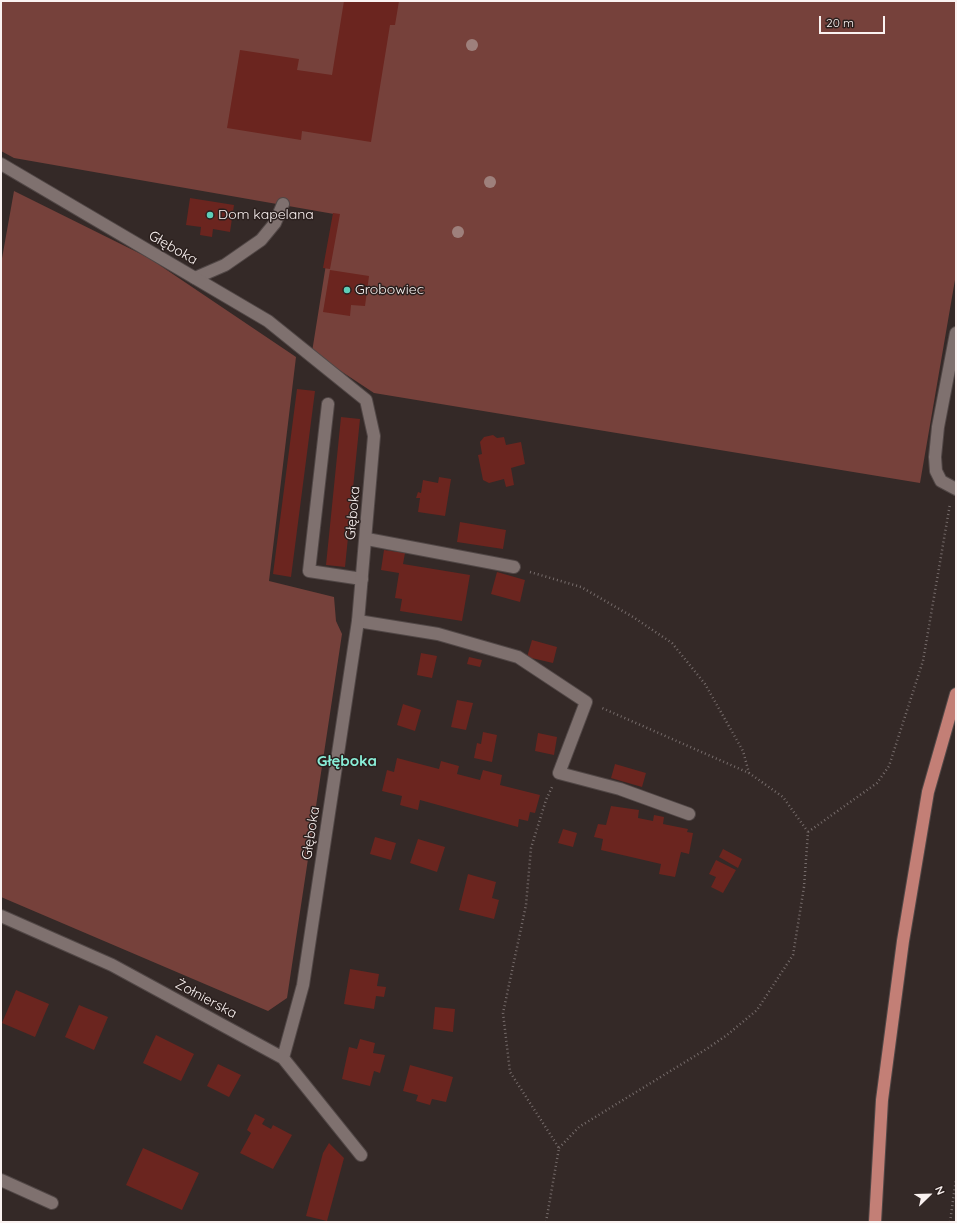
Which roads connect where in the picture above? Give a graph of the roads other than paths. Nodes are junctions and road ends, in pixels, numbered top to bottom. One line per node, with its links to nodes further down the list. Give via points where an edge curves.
1 (1, 164): 3 (street, Głęboka)
2 (282, 204): 3 (street, via 274,223 261,240 225,265)
3 (195, 278): 7 (street, Głęboka, via 268,321 366,400 374,436)
4 (956, 333): 6 (street, via 938,427 935,457 936,471 941,481)
5 (328, 404): 9 (street, via 308,572)
6 (954, 489)
7 (366, 539): 8 (street); 9 (street, Głęboka)
8 (514, 567)
9 (362, 579): 10 (street, Głęboka)
10 (358, 621): 12 (street, via 438,634 518,658 586,702 559,773 620,789); 14 (street, Głęboka, via 303,985)
11 (956, 694): 18 (main road, via 928,792 903,941 882,1100)
12 (689, 814)
13 (1, 916): 14 (street, Żołnierska, via 112,965)
14 (283, 1058): 15 (street, Żołnierska)
15 (361, 1155)
16 (1, 1180): 17 (street)
17 (52, 1203)
18 (875, 1222)

